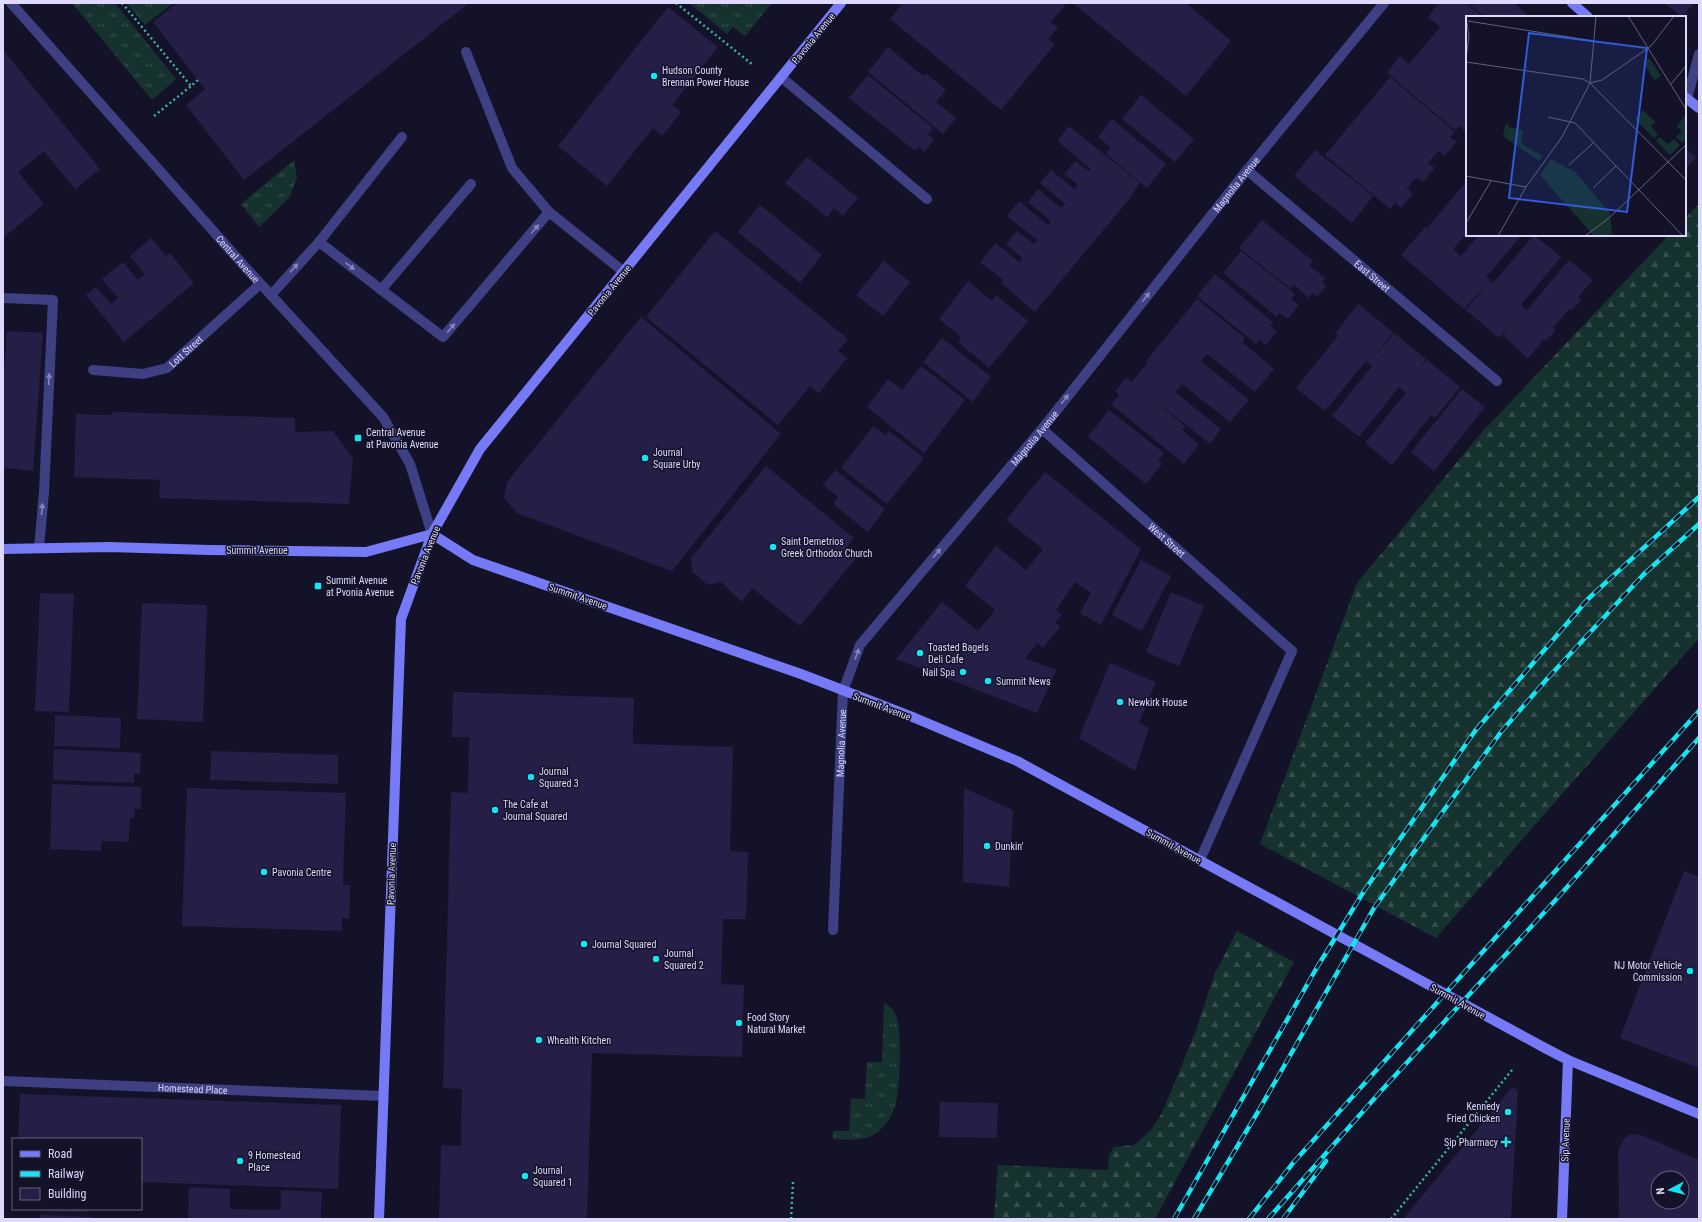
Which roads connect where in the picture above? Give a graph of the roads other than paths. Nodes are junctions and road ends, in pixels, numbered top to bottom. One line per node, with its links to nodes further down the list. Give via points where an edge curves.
1 (11, 3): 18 (street, Central Avenue)
2 (841, 3): 8 (main road, Pavonia Avenue)
3 (1384, 3): 12 (street, Magnolia Avenue)
4 (1572, 3): 5 (main road)
5 (1587, 16)
6 (466, 52): 15 (street, via 512,168)
7 (1699, 54): 9 (street)
8 (782, 77): 14 (street); 17 (main road, Pavonia Avenue)
9 (1686, 98): 10 (main road)
10 (1699, 108)
11 (402, 137): 16 (street)
12 (1247, 170): 23 (street, East Street); 24 (street, Magnolia Avenue, one-way to 12)
13 (472, 184): 19 (street)
14 (927, 199)
15 (549, 212): 17 (street); 19 (street, one-way to 15, via 443,337)
16 (319, 242): 19 (street, one-way to 19); 20 (street, one-way to 16)
17 (624, 272): 25 (main road, Pavonia Avenue, via 480,449)
18 (260, 284): 20 (street, Central Avenue); 22 (street, Lott Street, via 167,368 143,374)
19 (381, 290)
20 (271, 295): 25 (street, Central Avenue, via 383,417 410,464)
21 (3, 298): 26 (street, one-way to 21, via 53,300)
22 (93, 370)
23 (1497, 381)
24 (1042, 429): 28 (street, Magnolia Avenue, one-way to 24, via 860,645); 29 (street, West Street, via 1292,651)
25 (432, 534): 26 (main road, Summit Avenue, via 366,552); 28 (main road, Summit Avenue, via 473,560 801,674); 33 (main road, Pavonia Avenue, via 401,619)
26 (39, 548): 27 (main road, Summit Avenue)
27 (3, 549)
28 (843, 691): 29 (main road, Summit Avenue, via 1017,761); 30 (street, Magnolia Avenue)
29 (1200, 860): 31 (main road, Summit Avenue)
30 (833, 930)
31 (1568, 1060): 34 (main road, Summit Avenue); 36 (main road, Sip Avenue)
32 (3, 1081): 33 (street, Homestead Place)
33 (383, 1096): 35 (main road, Pavonia Avenue)
34 (1699, 1114)
35 (379, 1219)
36 (1562, 1219)

